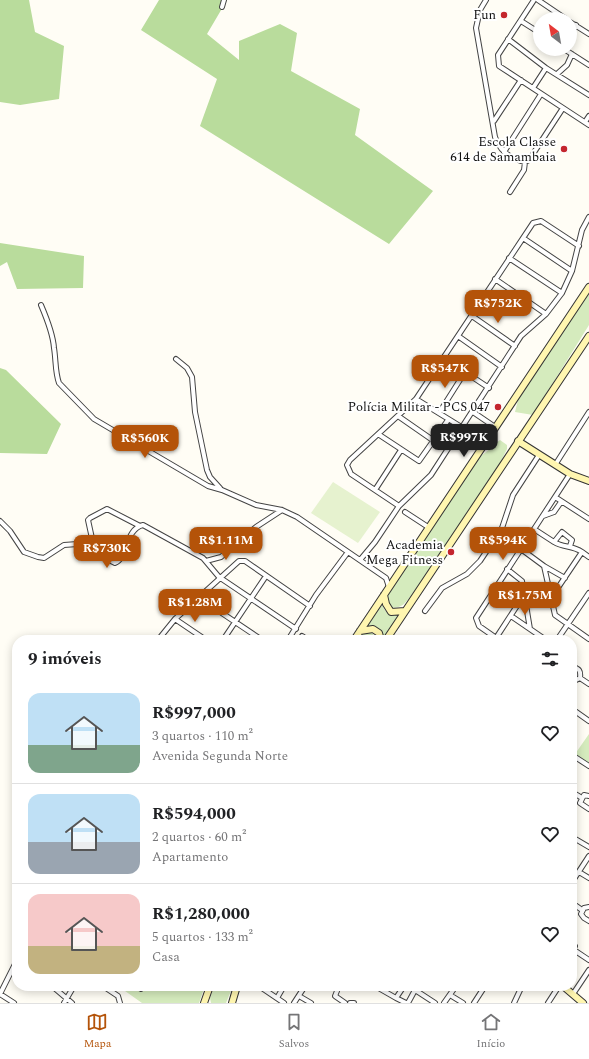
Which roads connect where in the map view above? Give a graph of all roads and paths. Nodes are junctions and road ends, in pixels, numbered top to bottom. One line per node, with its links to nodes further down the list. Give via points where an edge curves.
1 (224, 0): 5 (street)
2 (486, 0): 23 (street, via 478,14 476,28)
3 (534, 0): 7 (street)
4 (538, 0): 6 (street)
5 (222, 7)
6 (556, 12)
7 (520, 21): 9 (street); 11 (street)
8 (577, 27): 10 (street)
9 (533, 29)
10 (589, 34)
11 (508, 39): 15 (street); 17 (street, via 498,55 498,63)
12 (571, 56): 16 (street, via 567,65)
13 (575, 56): 14 (street)
14 (589, 65)
15 (546, 68): 16 (street); 18 (street)
16 (557, 74): 20 (street)
17 (521, 80): 18 (street); 23 (street)
18 (533, 88): 19 (street)
19 (542, 94): 21 (street); 25 (street)
20 (589, 95)
21 (563, 108): 24 (street); 26 (street, via 532,157)
22 (589, 116): 24 (street)
23 (494, 122): 25 (street, via 495,137)
24 (587, 124)
25 (504, 152): 26 (street, via 514,159)
26 (525, 162): 27 (street, via 524,170)
27 (510, 192)
28 (589, 217): 30 (street, via 582,230)
29 (523, 238): 30 (street, via 533,223 541,222); 31 (street); 32 (street)
30 (579, 246): 32 (street)
31 (509, 258): 33 (street); 35 (street)
32 (572, 271): 35 (street)
33 (496, 279): 37 (street); 38 (street)
34 (589, 287): 53 (main road)
35 (562, 293): 37 (street)
36 (41, 305): 63 (street, via 48,320 54,347 56,376 66,392 94,419 111,430 208,486)
37 (546, 314): 41 (street, via 526,330)
38 (472, 316): 39 (street); 41 (street)
39 (458, 336): 42 (street); 44 (street)
40 (589, 336): 57 (main road)
41 (515, 346): 44 (street)
42 (444, 358): 45 (street); 47 (street)
43 (176, 359): 63 (street, via 187,368 192,377 195,412 207,470)
44 (502, 367): 46 (street)
45 (465, 372): 46 (street); 50 (street)
46 (489, 388): 48 (street)
47 (416, 399): 50 (street); 51 (street)
48 (473, 412): 53 (street); 54 (street)
49 (589, 412): 60 (street)
50 (439, 413): 52 (street)
51 (398, 416): 55 (street); 56 (street)
52 (448, 420): 54 (street); 56 (street)
53 (495, 427): 74 (main road)
54 (463, 428): 67 (street, via 427,480)
55 (378, 434): 58 (street); 64 (street, via 347,464 351,474)
56 (434, 441): 58 (street, via 419,461)
57 (518, 441): 59 (main road); 100 (main road)
58 (401, 450): 64 (street)
59 (539, 455): 60 (main road); 101 (street, via 513,495 502,528 480,561 467,574 442,588)
60 (555, 465): 61 (main road)
61 (570, 474): 62 (main road); 65 (street)
62 (589, 480)
63 (222, 490): 68 (street, via 256,505)
64 (375, 490): 67 (street)
65 (555, 497): 66 (street); 70 (street)
66 (562, 502): 70 (street, via 554,512); 71 (street)
67 (399, 506): 83 (street)
68 (282, 510): 80 (street, via 297,517); 84 (street, via 256,527 221,557)
69 (406, 512): 74 (street)
70 (543, 516): 75 (street)
71 (589, 519)
72 (0, 521): 77 (street, via 24,552 38,558 44,558 64,546)
73 (140, 526): 77 (street, via 131,535 117,563 105,558); 77 (street, via 107,509 88,520); 84 (street)
74 (428, 527): 90 (main road)
75 (534, 529): 76 (street); 79 (street)
76 (554, 542): 78 (street); 78 (street, via 562,532 572,540)
77 (93, 543)
78 (570, 546): 81 (street)
79 (521, 549): 85 (street); 86 (street)
80 (348, 552): 83 (street); 99 (street)
81 (582, 552): 82 (street); 91 (street)
82 (589, 557)
83 (360, 560): 89 (street)
84 (206, 561): 88 (street)
85 (544, 566): 91 (street); 98 (street)
86 (507, 569): 94 (street, via 521,580); 117 (street, via 476,618 478,626)
87 (266, 576): 88 (street, via 239,561); 97 (street); 99 (street)
88 (219, 577): 96 (street); 97 (street)
89 (386, 578): 90 (street); 92 (street)
90 (395, 578): 92 (main road)
91 (565, 578): 98 (street)
92 (389, 586): 95 (main road)
93 (589, 593): 105 (street)
94 (524, 594): 102 (street); 107 (street)
95 (384, 595): 100 (main road, via 391,612); 108 (main road)
96 (198, 597): 103 (street); 104 (street)
97 (250, 598): 104 (street); 106 (street)
98 (551, 598): 105 (street, via 555,615)
99 (310, 606): 106 (street)
100 (405, 611): 116 (main road)
101 (425, 611)
102 (511, 616): 107 (street); 118 (street)
103 (175, 619): 109 (street); 110 (street)
104 (234, 622): 111 (street); 112 (street)
105 (567, 625): 120 (street); 121 (street)
106 (296, 629): 113 (street)
107 (530, 629): 119 (street)
108 (360, 631): 114 (main road); 115 (main road, via 373,629)
109 (162, 635)
110 (199, 635)
111 (226, 635)
112 (254, 635)
113 (292, 635)
114 (357, 635)
115 (380, 635)
116 (389, 635)
117 (492, 635)
118 (500, 635)
119 (539, 635)
120 (560, 635)
121 (589, 639)
122 (577, 669): 123 (street, via 580,671)
123 (580, 678): 124 (street); 125 (street)
124 (577, 680)
125 (589, 684)
126 (577, 713): 127 (street)
127 (589, 721)
128 (577, 758): 129 (street)
129 (589, 766)
130 (577, 795): 132 (street)
131 (589, 796): 132 (street)
132 (582, 798): 133 (street, via 581,804)
133 (589, 809)
134 (577, 840): 135 (street)
135 (588, 846)
136 (588, 858): 137 (street)
137 (579, 872): 138 (street); 139 (street)
138 (577, 875)
139 (589, 878)
140 (577, 906): 142 (street)
141 (589, 907): 142 (street)
142 (582, 910): 143 (street, via 581,916)
143 (589, 920)
144 (577, 952): 145 (street)
145 (589, 959)
146 (589, 970): 148 (street)
147 (12, 971): 168 (street)
148 (577, 988)
149 (56, 991): 175 (street)
150 (71, 991): 175 (street)
151 (110, 991): 179 (street, via 118,996)
152 (208, 991): 171 (main road)
153 (236, 991): 182 (main road)
154 (266, 991): 173 (street)
155 (281, 991): 173 (street)
156 (302, 991): 172 (street)
157 (337, 991): 176 (street, via 335,995)
158 (384, 991): 174 (street)
159 (401, 991): 174 (street)
160 (414, 991): 189 (street)
161 (417, 991): 190 (street)
162 (453, 991): 170 (street)
163 (482, 991): 193 (street)
164 (520, 991): 194 (street)
165 (556, 991): 195 (street)
166 (569, 991): 169 (main road)
167 (575, 991): 169 (street)
168 (0, 994): 177 (street)
169 (573, 994): 196 (main road)
170 (450, 995): 191 (street); 192 (street)
171 (206, 996): 180 (main road); 181 (main road)
172 (299, 996): 184 (street); 185 (street)
173 (277, 998): 183 (street)
174 (396, 998): 189 (street)
175 (65, 1001): 178 (street)
176 (337, 1001): 186 (street)
177 (14, 1003)
178 (72, 1003)
179 (120, 1003)
180 (204, 1003)
181 (209, 1003)
182 (232, 1003)
183 (284, 1003)
184 (294, 1003)
185 (311, 1003)
186 (345, 1003)
187 (350, 1003): 188 (street)
188 (354, 1003)
189 (407, 1003)
190 (435, 1003)
191 (444, 1003)
192 (463, 1003)
193 (474, 1003)
194 (514, 1003)
195 (548, 1003)
196 (583, 1003)

